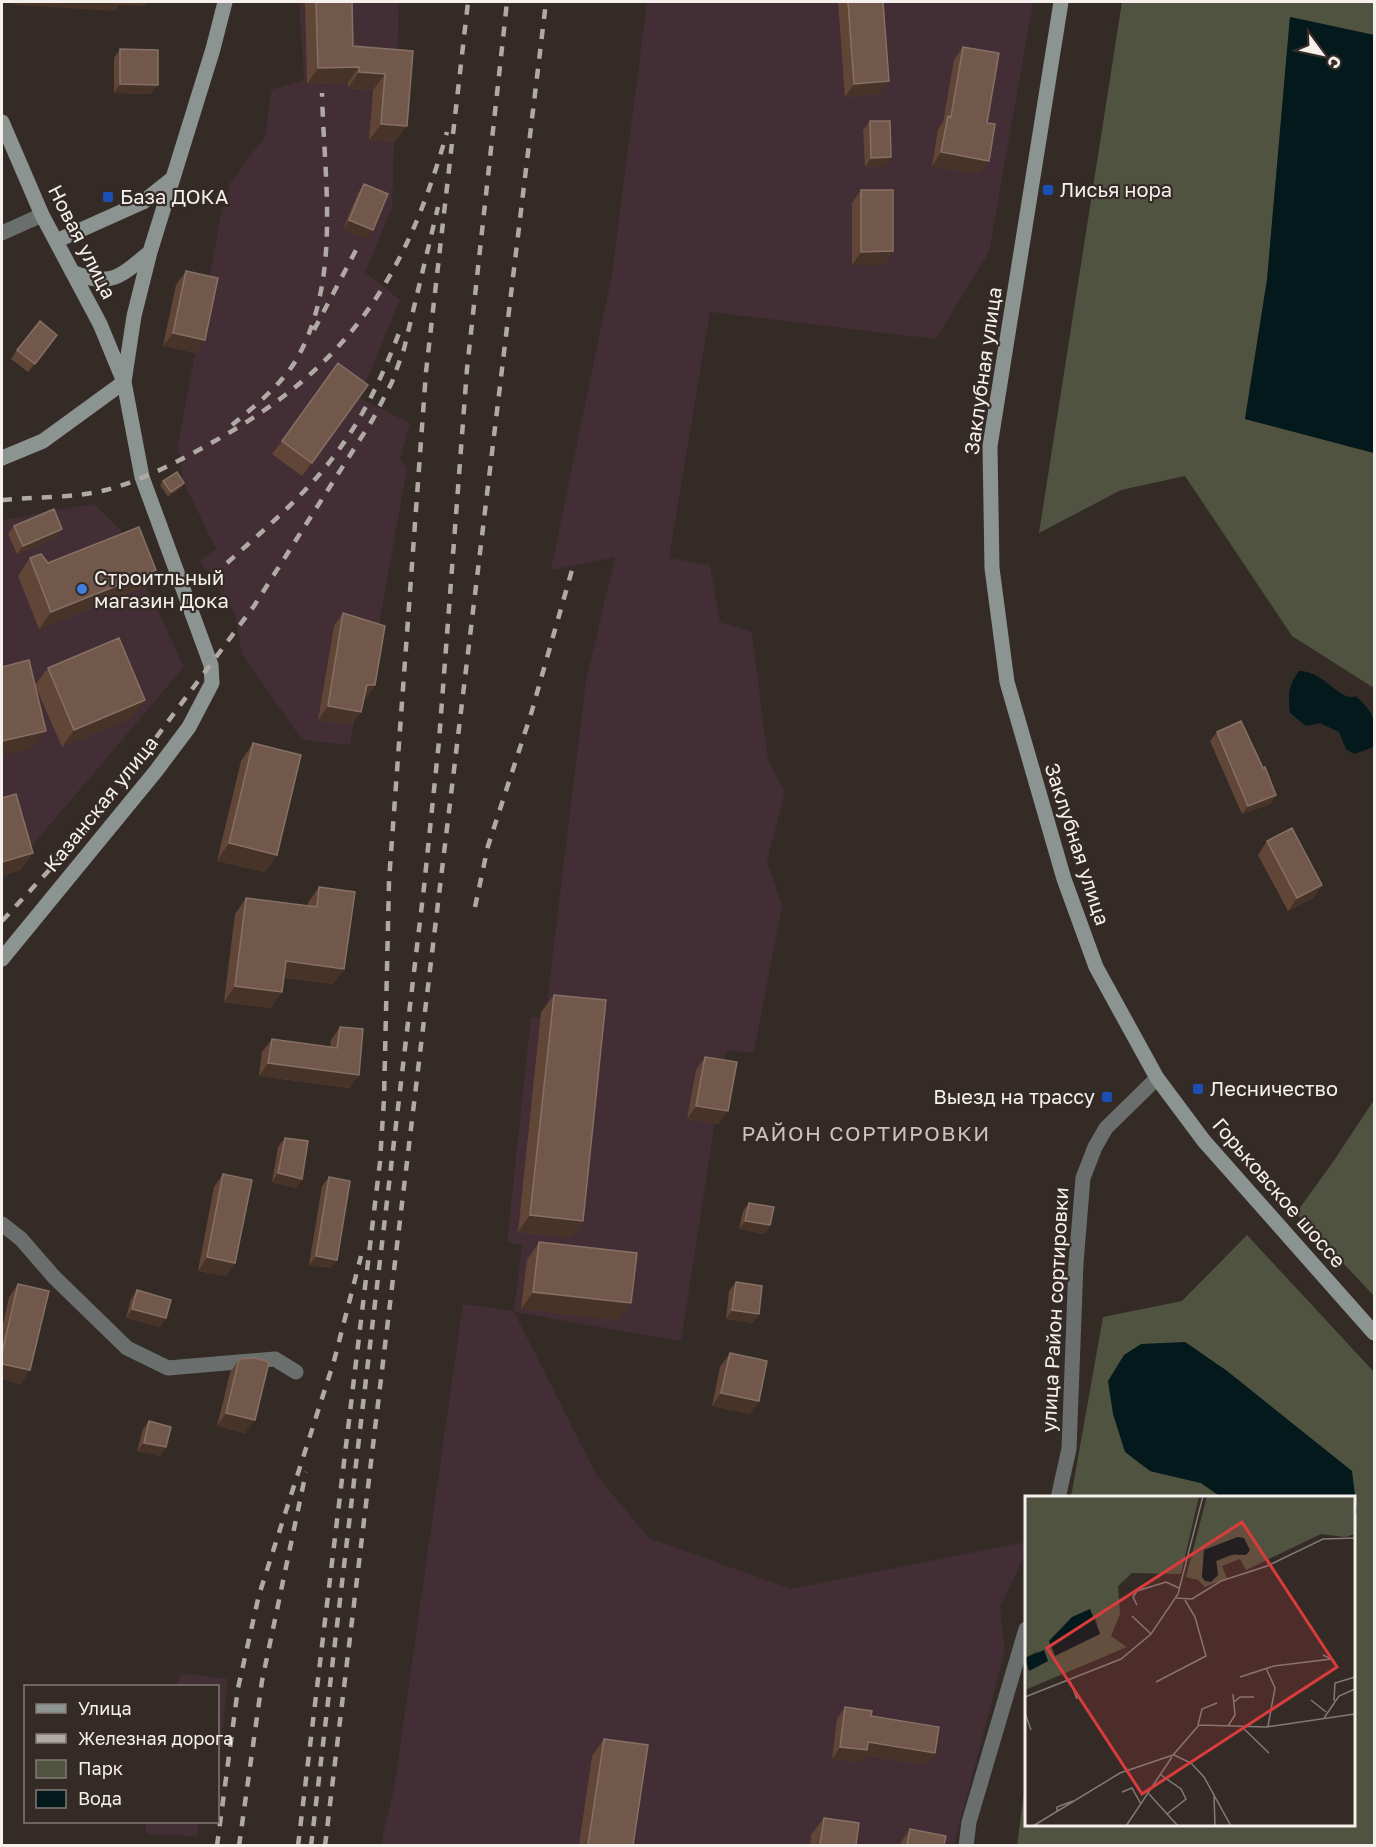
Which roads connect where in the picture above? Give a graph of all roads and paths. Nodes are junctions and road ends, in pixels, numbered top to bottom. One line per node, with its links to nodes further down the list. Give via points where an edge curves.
1 (225, 2): 4 (main road)
2 (1061, 2): 13 (main road, Заклубная улица, via 990,446 992,568 1007,682 1064,879 1096,967)
3 (2, 122): 5 (main road, Новая улица)
4 (172, 179): 7 (main road, via 143,202); 8 (main road)
5 (42, 215): 6 (street); 7 (main road, Новая улица)
6 (2, 233)
7 (56, 241): 9 (main road, Новая улица)
8 (150, 252): 9 (main road, via 109,281); 10 (main road, via 134,316)
9 (72, 272): 10 (main road, Новая улица, via 100,324)
10 (124, 382): 11 (main road, via 43,441); 12 (main road, Казанская улица, via 142,477 211,665 212,683 189,727 156,771)
11 (2, 458)
12 (2, 959)
13 (1157, 1078): 15 (main road, Горьковское шоссе, via 1204,1141); 17 (street, улица Район сортировки, via 1106,1128 1083,1178 1070,1449)
14 (2, 1224): 16 (street, via 137,1353 168,1368 275,1359)
15 (1374, 1333)
16 (296, 1372)
17 (1058, 1496)
18 (1025, 1632): 19 (street, via 969,1822)
19 (966, 1845)

